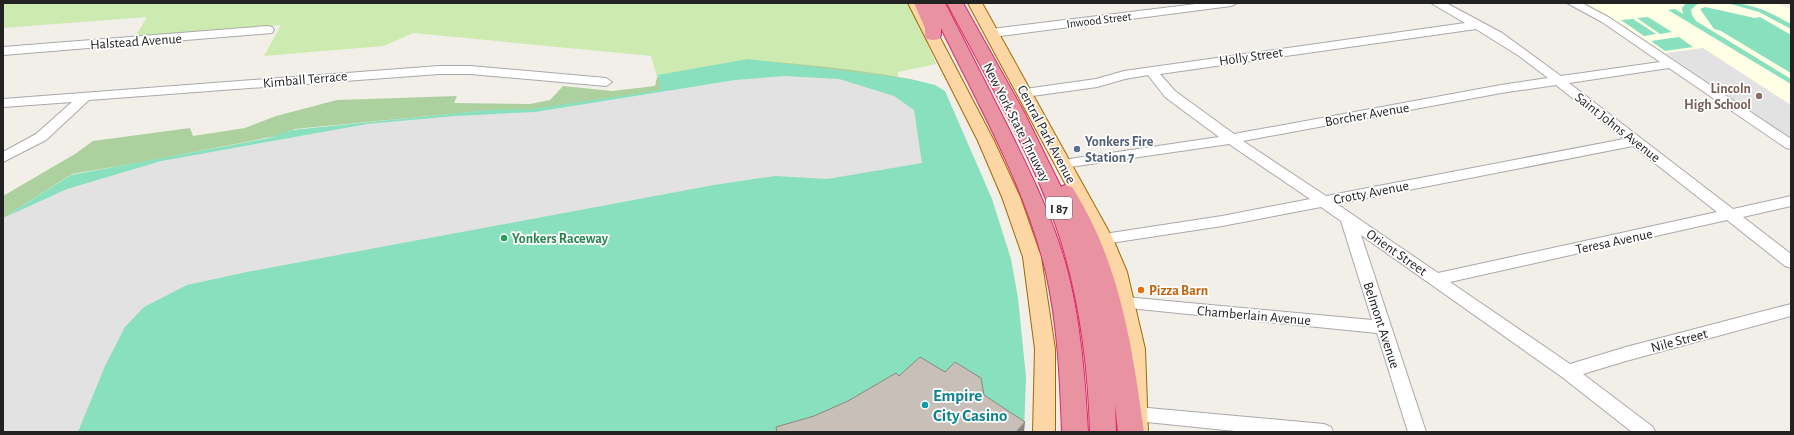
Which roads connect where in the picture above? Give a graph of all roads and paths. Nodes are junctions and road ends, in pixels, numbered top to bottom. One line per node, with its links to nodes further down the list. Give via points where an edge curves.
1 (915, 3): 12 (main road)
2 (922, 3): 12 (highway, via 933,28)
3 (938, 3): 40 (highway, New York State Thruway / I 87, via 1019,169 1048,244 1057,273 1068,336)
4 (955, 3): 25 (highway, New York State Thruway / I 87)
5 (975, 3): 11 (main road, Central Park Avenue)
6 (1231, 3): 11 (street, Inwood Street)
7 (1437, 3): 9 (street, Saint Johns Avenue)
8 (1572, 3): 14 (street, via 1606,20)
9 (1477, 25): 15 (street, Holly Street); 17 (street, Saint Johns Avenue, via 1517,48)
10 (268, 30): 13 (street, Halstead Avenue)
11 (992, 33): 18 (main road, Central Park Avenue)
12 (933, 35): 39 (main road, via 1011,197 1032,257 1045,348)
13 (3, 51)
14 (1671, 64): 17 (street, Borcher Avenue); 23 (street)
15 (1151, 71): 18 (street, Holly Street, via 1097,83); 21 (street, Orient Street, via 1170,94)
16 (606, 82): 19 (street, Kimball Terrace, via 470,70 439,70)
17 (1560, 82): 21 (street, Borcher Avenue, via 1501,89); 22 (street, Saint Johns Avenue)
18 (1025, 93): 26 (main road, Central Park Avenue)
19 (86, 96): 20 (street, Kimball Terrace); 24 (street, via 41,137)
20 (3, 103)
21 (1231, 139): 26 (street, Borcher Avenue); 27 (street, Orient Street)
22 (1636, 141): 27 (street, Crotty Avenue); 29 (street, Saint Johns Avenue)
23 (1791, 145)
24 (3, 158)
25 (1040, 163): 38 (highway, via 1060,183 1089,237 1102,271); 41 (highway, New York State Thruway / I 87, via 1066,224 1084,281 1098,358)
26 (1064, 164): 31 (main road, Central Park Avenue)
27 (1323, 201): 30 (street, Orient Street); 31 (street, Crotty Avenue, via 1222,221)
28 (1791, 201): 29 (street, Teresa Avenue)
29 (1730, 214): 32 (street, Saint Johns Avenue); 33 (street, Teresa Avenue)
30 (1348, 218): 33 (street, Orient Street); 36 (street, Belmont Avenue)
31 (1104, 239): 34 (main road, Central Park Avenue)
32 (1791, 262)
33 (1436, 279): 37 (street, Orient Street)
34 (1125, 303): 36 (street, Chamberlain Avenue); 38 (main road, Central Park Avenue, via 1135,349)
35 (1791, 310): 37 (street, Nile Street)
36 (1382, 327): 43 (street, Belmont Avenue)
37 (1568, 372): 44 (street, Orient Street)
38 (1135, 426): 42 (street)
39 (1044, 432)
40 (1075, 432)
41 (1103, 432)
42 (1324, 432)
43 (1417, 432)
44 (1646, 432)

